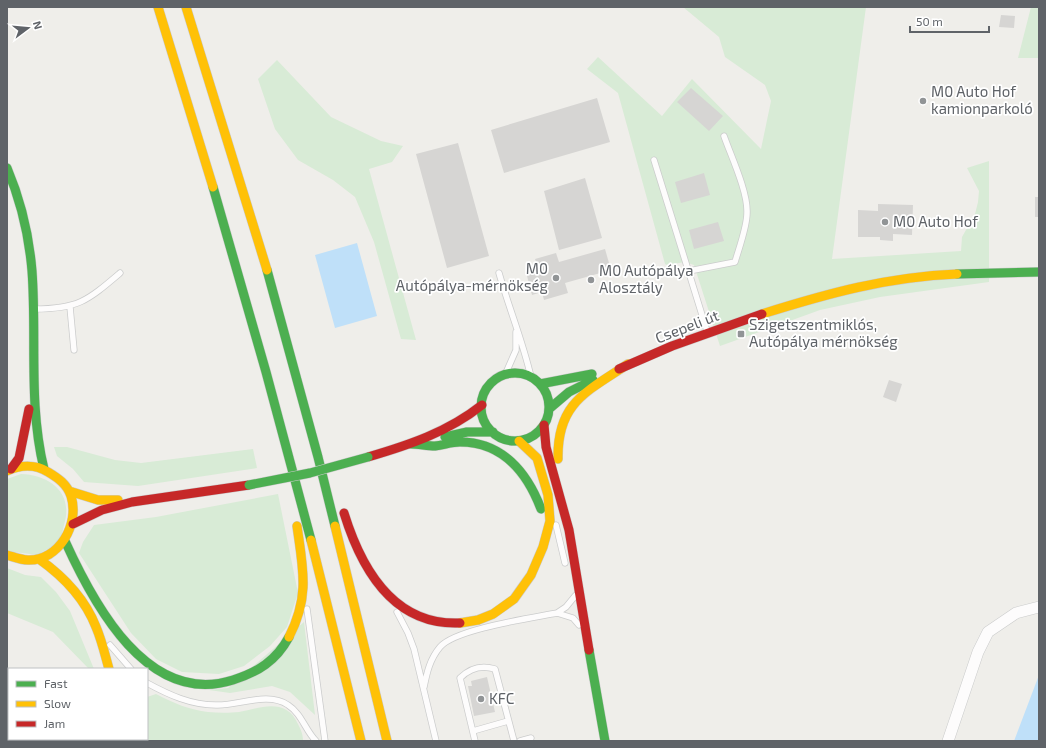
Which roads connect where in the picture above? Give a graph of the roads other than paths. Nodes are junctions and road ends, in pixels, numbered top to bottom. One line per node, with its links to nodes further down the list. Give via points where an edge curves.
1 (158, 7): 24 (main road, via 221,210)
2 (186, 7): 27 (main road, via 258,238)
3 (724, 136): 6 (lane, via 743,190 747,213 738,251 735,262)
4 (654, 160): 6 (lane)
5 (7, 168): 11 (main road, via 18,196 25,227)
6 (689, 271): 13 (lane)
7 (1039, 272): 13 (main road, Csepeli út, via 909,278 867,284 817,297)
8 (120, 273): 10 (lane, via 93,296)
9 (499, 273): 12 (lane)
10 (70, 307): 11 (lane); 14 (lane)
11 (34, 310): 19 (main road)
12 (516, 330): 16 (lane, via 516,350); 17 (lane, via 524,346)
13 (708, 333): 15 (main road, Csepeli út)
14 (74, 350)
15 (628, 364): 18 (main road, Csepeli út); 21 (main road, Csepeli út, via 570,392); 35 (main road, via 575,402 559,428 557,446)
16 (506, 375): 17 (main road, via 523,374); 20 (main road, via 496,379 489,386)
17 (531, 377): 18 (main road)
18 (540, 384): 21 (main road, via 549,400)
19 (32, 388): 28 (main road, via 38,444); 29 (main road, via 19,458)
20 (482, 405): 23 (main road, via 486,424); 26 (main road, via 457,425)
21 (549, 409): 22 (main road)
22 (544, 425): 25 (main road, via 538,433); 35 (main road, via 546,446)
23 (493, 432): 25 (main road, via 505,439); 26 (main road, via 467,432)
24 (284, 435): 43 (main road); 61 (main road)
25 (519, 441): 34 (main road, via 541,467)
26 (411, 444): 32 (main road, bridge, via 310,473 196,494); 38 (main road, via 478,444 512,459 537,494 543,515)
27 (318, 457): 30 (main road); 62 (main road)
28 (44, 469): 29 (main road, via 28,466); 31 (main road, via 59,478)
29 (9, 470)
30 (335, 488)
31 (69, 491): 32 (main road, via 98,500); 36 (main road, via 74,513)
32 (135, 500): 36 (main road, via 103,508)
33 (341, 501): 45 (main road, via 348,529 359,555 372,577)
34 (549, 501): 38 (main road, via 550,519); 41 (lane)
35 (563, 503): 42 (main road)
36 (73, 524): 37 (main road)
37 (65, 541): 40 (main road, via 58,549); 43 (main road, via 76,565 104,610 142,663 177,680 197,685 222,683 248,675 278,654 296,618)
38 (544, 541): 45 (main road, via 534,572 521,590 505,607 482,618 468,623 452,624 432,621)
39 (7, 555): 40 (main road, via 26,560)
40 (38, 559): 49 (main road, via 60,574 75,591)
41 (566, 568)
42 (578, 578): 46 (lane, via 577,593); 53 (main road)
43 (304, 585): 60 (lane)
44 (571, 592): 46 (lane)
45 (390, 599): 55 (lane, via 408,633)
46 (573, 600): 48 (lane); 50 (lane)
47 (1039, 607): 68 (street, via 1016,613 988,632 978,652)
48 (557, 613): 50 (lane, via 573,618); 55 (lane, via 469,632 451,639 441,646 429,664)
49 (96, 626): 51 (main road); 52 (lane)
50 (581, 628): 53 (lane)
51 (108, 668)
52 (130, 668)
53 (595, 682): 67 (main road)
54 (148, 684): 59 (lane, via 191,702 215,705 264,699 287,704 303,720)
55 (424, 686): 63 (lane)
56 (508, 721): 57 (lane); 57 (lane, via 495,669 485,666 466,672 460,678); 65 (lane)
57 (473, 731): 64 (lane)
58 (531, 738): 66 (lane)
59 (316, 741)
60 (325, 741)
61 (361, 741)
62 (387, 741)
63 (436, 741)
64 (475, 741)
65 (514, 741)
66 (520, 741)
67 (606, 741)
68 (948, 741)

